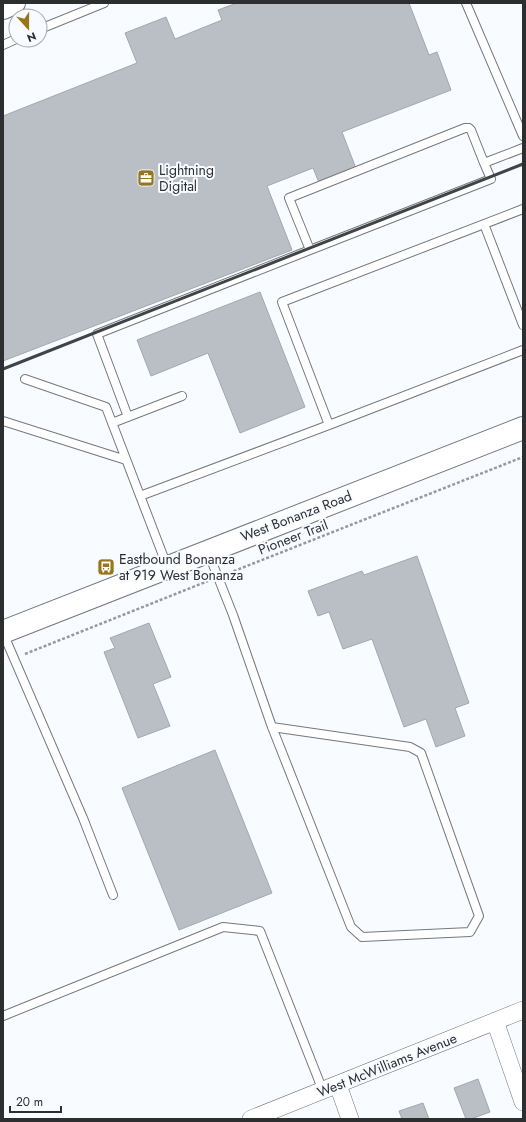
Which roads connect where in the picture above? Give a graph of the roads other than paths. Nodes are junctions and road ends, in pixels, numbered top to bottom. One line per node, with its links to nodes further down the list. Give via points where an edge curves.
1 (14, 3): 4 (main road)
2 (104, 3): 5 (lane)
3 (466, 3): 6 (lane)
4 (3, 8)
5 (48, 26)
6 (523, 136)
7 (523, 148): 8 (lane)
8 (484, 163): 11 (lane, via 491,179); 11 (lane, via 471,130 465,128 289,198)
9 (523, 209): 10 (lane)
10 (484, 224): 12 (lane); 19 (lane, via 282,302)
11 (310, 250): 16 (lane, via 97,334)
12 (523, 325)
13 (523, 350): 19 (lane)
14 (25, 379): 18 (lane, via 106,408)
15 (182, 396): 16 (lane)
16 (128, 417): 18 (lane)
17 (3, 421): 21 (lane)
18 (112, 423): 21 (lane)
19 (329, 425): 22 (lane)
20 (523, 428): 23 (main road, West Bonanza Road)
21 (126, 460): 22 (lane)
22 (140, 496): 24 (lane)
23 (208, 551): 24 (main road, West Bonanza Road); 26 (lane)
24 (167, 567): 25 (main road, West Bonanza Road)
25 (3, 632): 27 (lane, via 83,818)
26 (272, 727): 26 (lane, via 351,927 362,937 470,932 479,916 421,753 410,747)
27 (113, 895)
28 (523, 1010): 30 (street, West McWilliams Avenue)
29 (3, 1016): 31 (lane, via 223,927 260,931)
30 (495, 1021): 31 (street, West McWilliams Avenue); 32 (street)
31 (330, 1088): 33 (street, West McWilliams Avenue); 34 (street)
32 (523, 1102)
33 (251, 1119)
34 (350, 1119)

